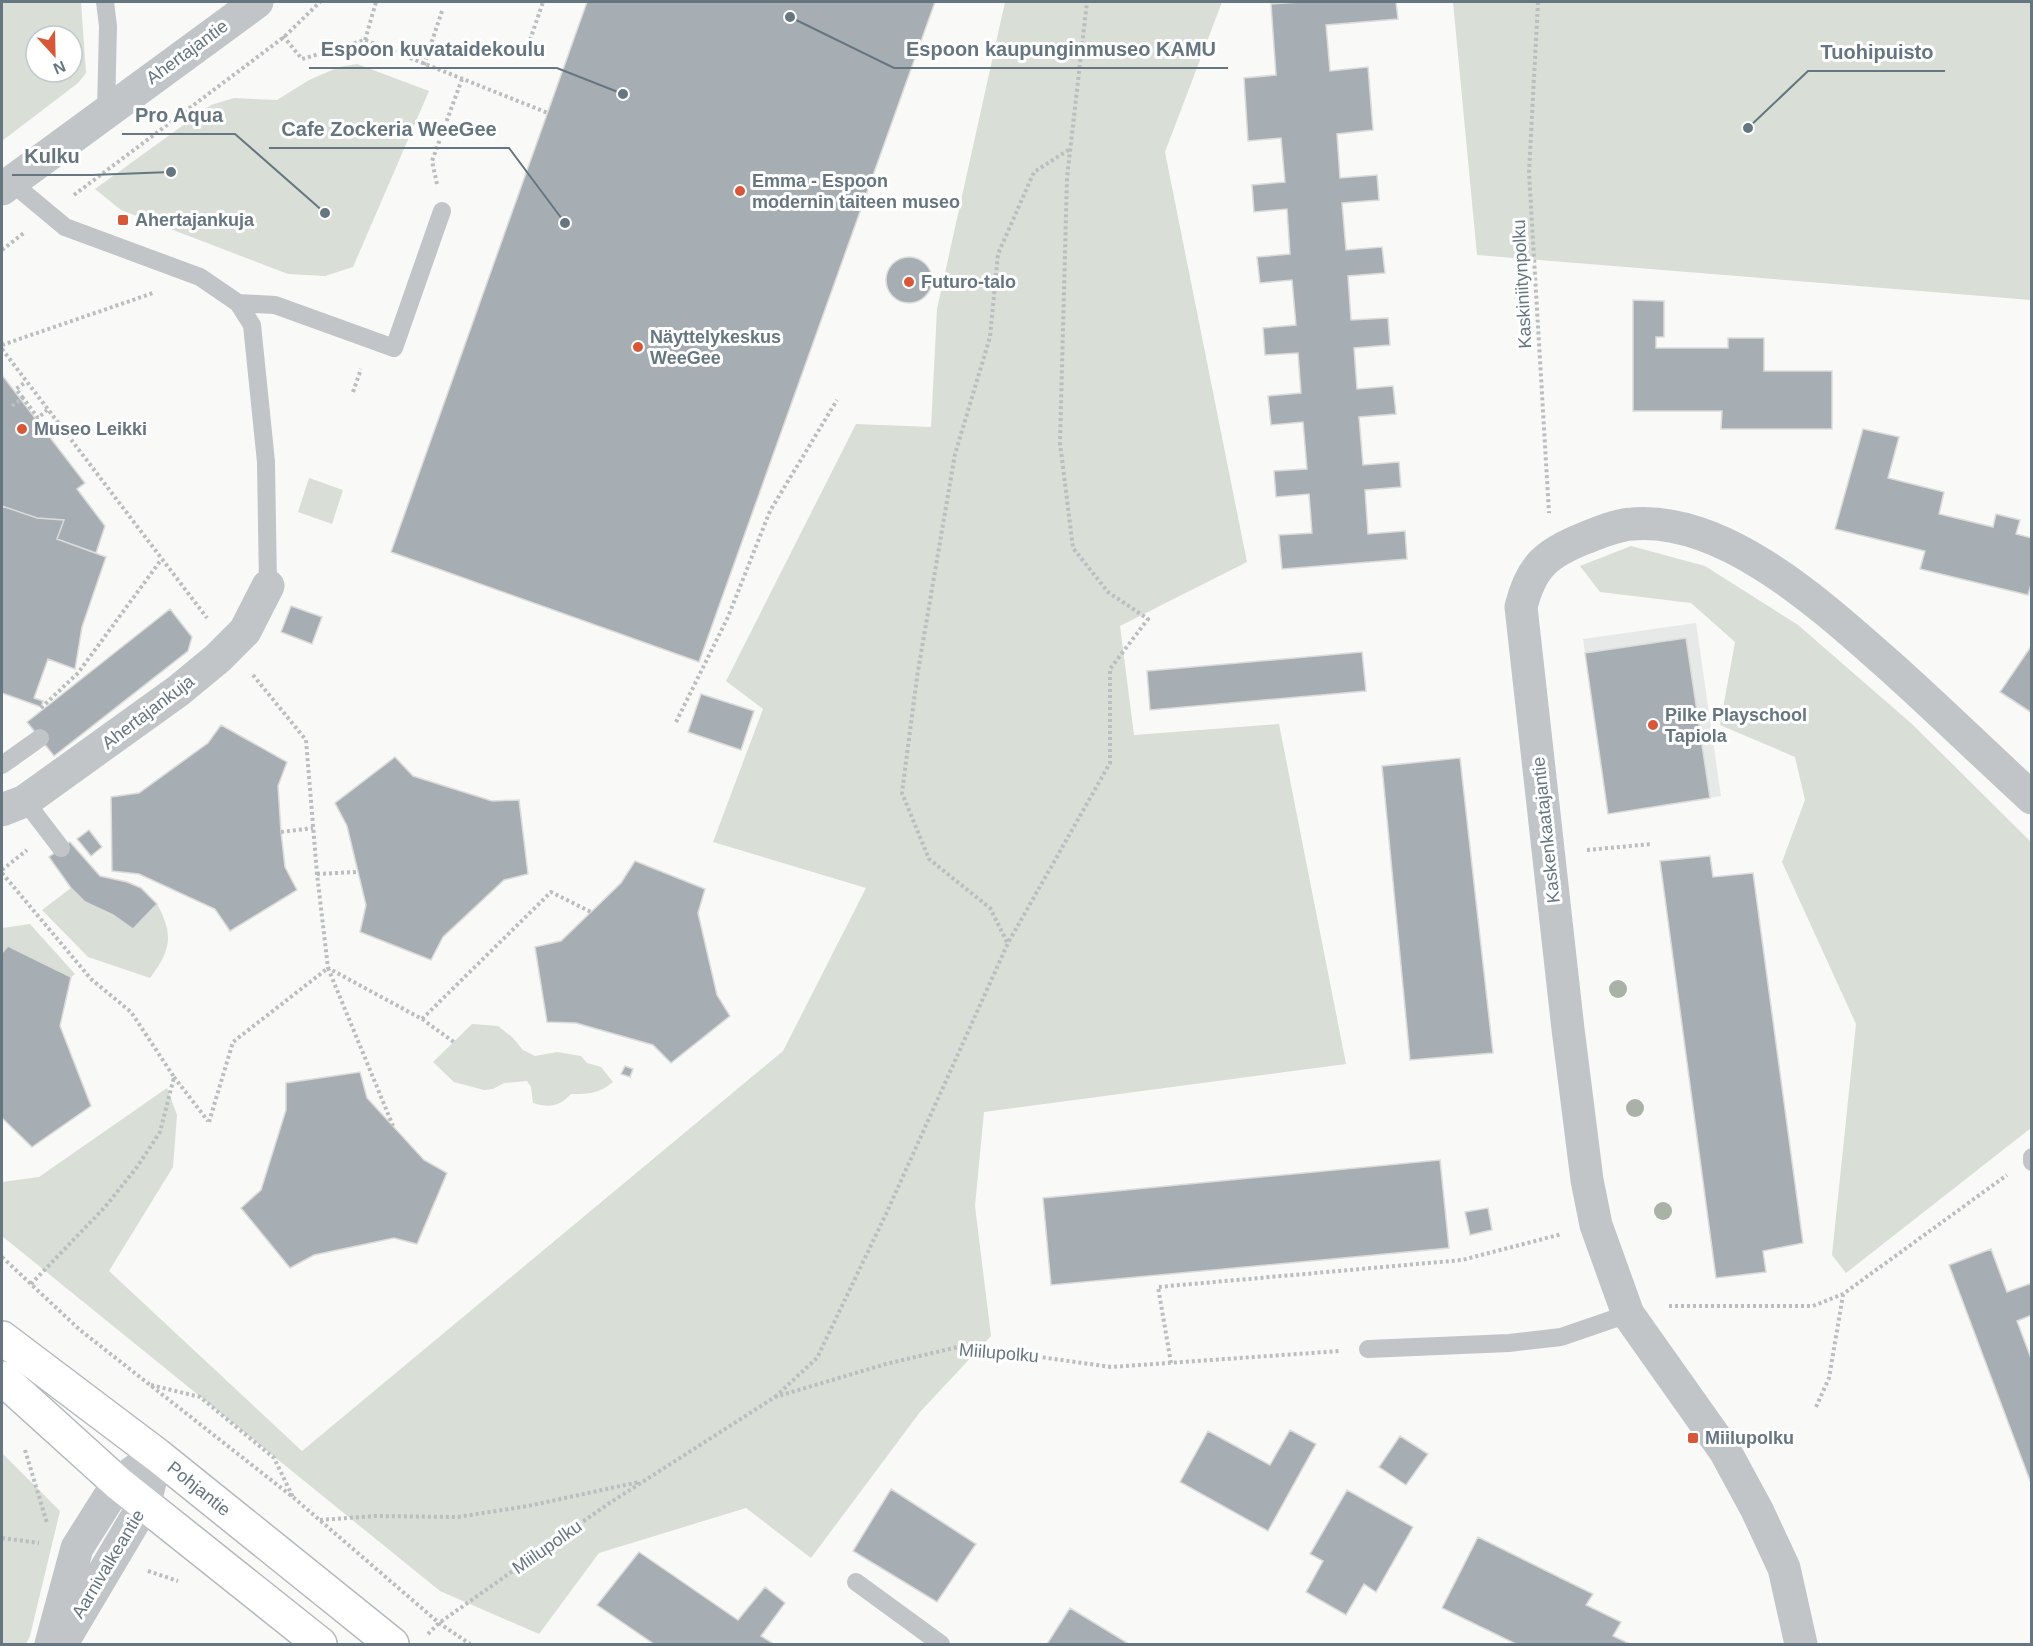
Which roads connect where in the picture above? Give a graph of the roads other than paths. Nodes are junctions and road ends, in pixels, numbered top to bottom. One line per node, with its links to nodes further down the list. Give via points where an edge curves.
1 (105, 2): 3 (lane)
2 (257, 2): 3 (street, Ahertajantie)
3 (106, 111): 4 (street, Ahertajantie)
4 (6, 185): 6 (lane, via 65,227 200,277)
5 (442, 211): 6 (lane, via 394,348 275,304)
6 (238, 303): 7 (lane, via 252,326 266,462)
7 (268, 586): 11 (street, Ahertajankuja, via 245,632 178,691)
8 (40, 738): 9 (lane)
9 (2, 765)
10 (2031, 798): 13 (street, Kaskenkaatajantie, via 1815,600 1760,562 1715,540 1676,528 1633,524 1609,528 1546,557 1525,589 1521,607 1585,1168 1596,1225)
11 (14, 806): 12 (lane)
12 (61, 848)
13 (1628, 1314): 15 (lane, via 1562,1337); 26 (street, Kaskenkaatajantie, via 1725,1451 1757,1510 1784,1568)
14 (2, 1338): 17 (main road, Pohjantie)
15 (1368, 1349)
16 (2, 1378): 18 (main road)
17 (157, 1455): 18 (street, Aarnivalkeantie); 19 (street, Aarnivalkeantie); 24 (main road, Pohjantie)
18 (118, 1483): 19 (main road); 21 (street, Aarnivalkeantie, via 65,1546)
19 (145, 1503): 22 (street, Aarnivalkeantie); 23 (main road)
20 (856, 1582): 25 (lane)
21 (51, 1644)
22 (61, 1644)
23 (320, 1644)
24 (392, 1644)
25 (941, 1644)
26 (1801, 1644)

